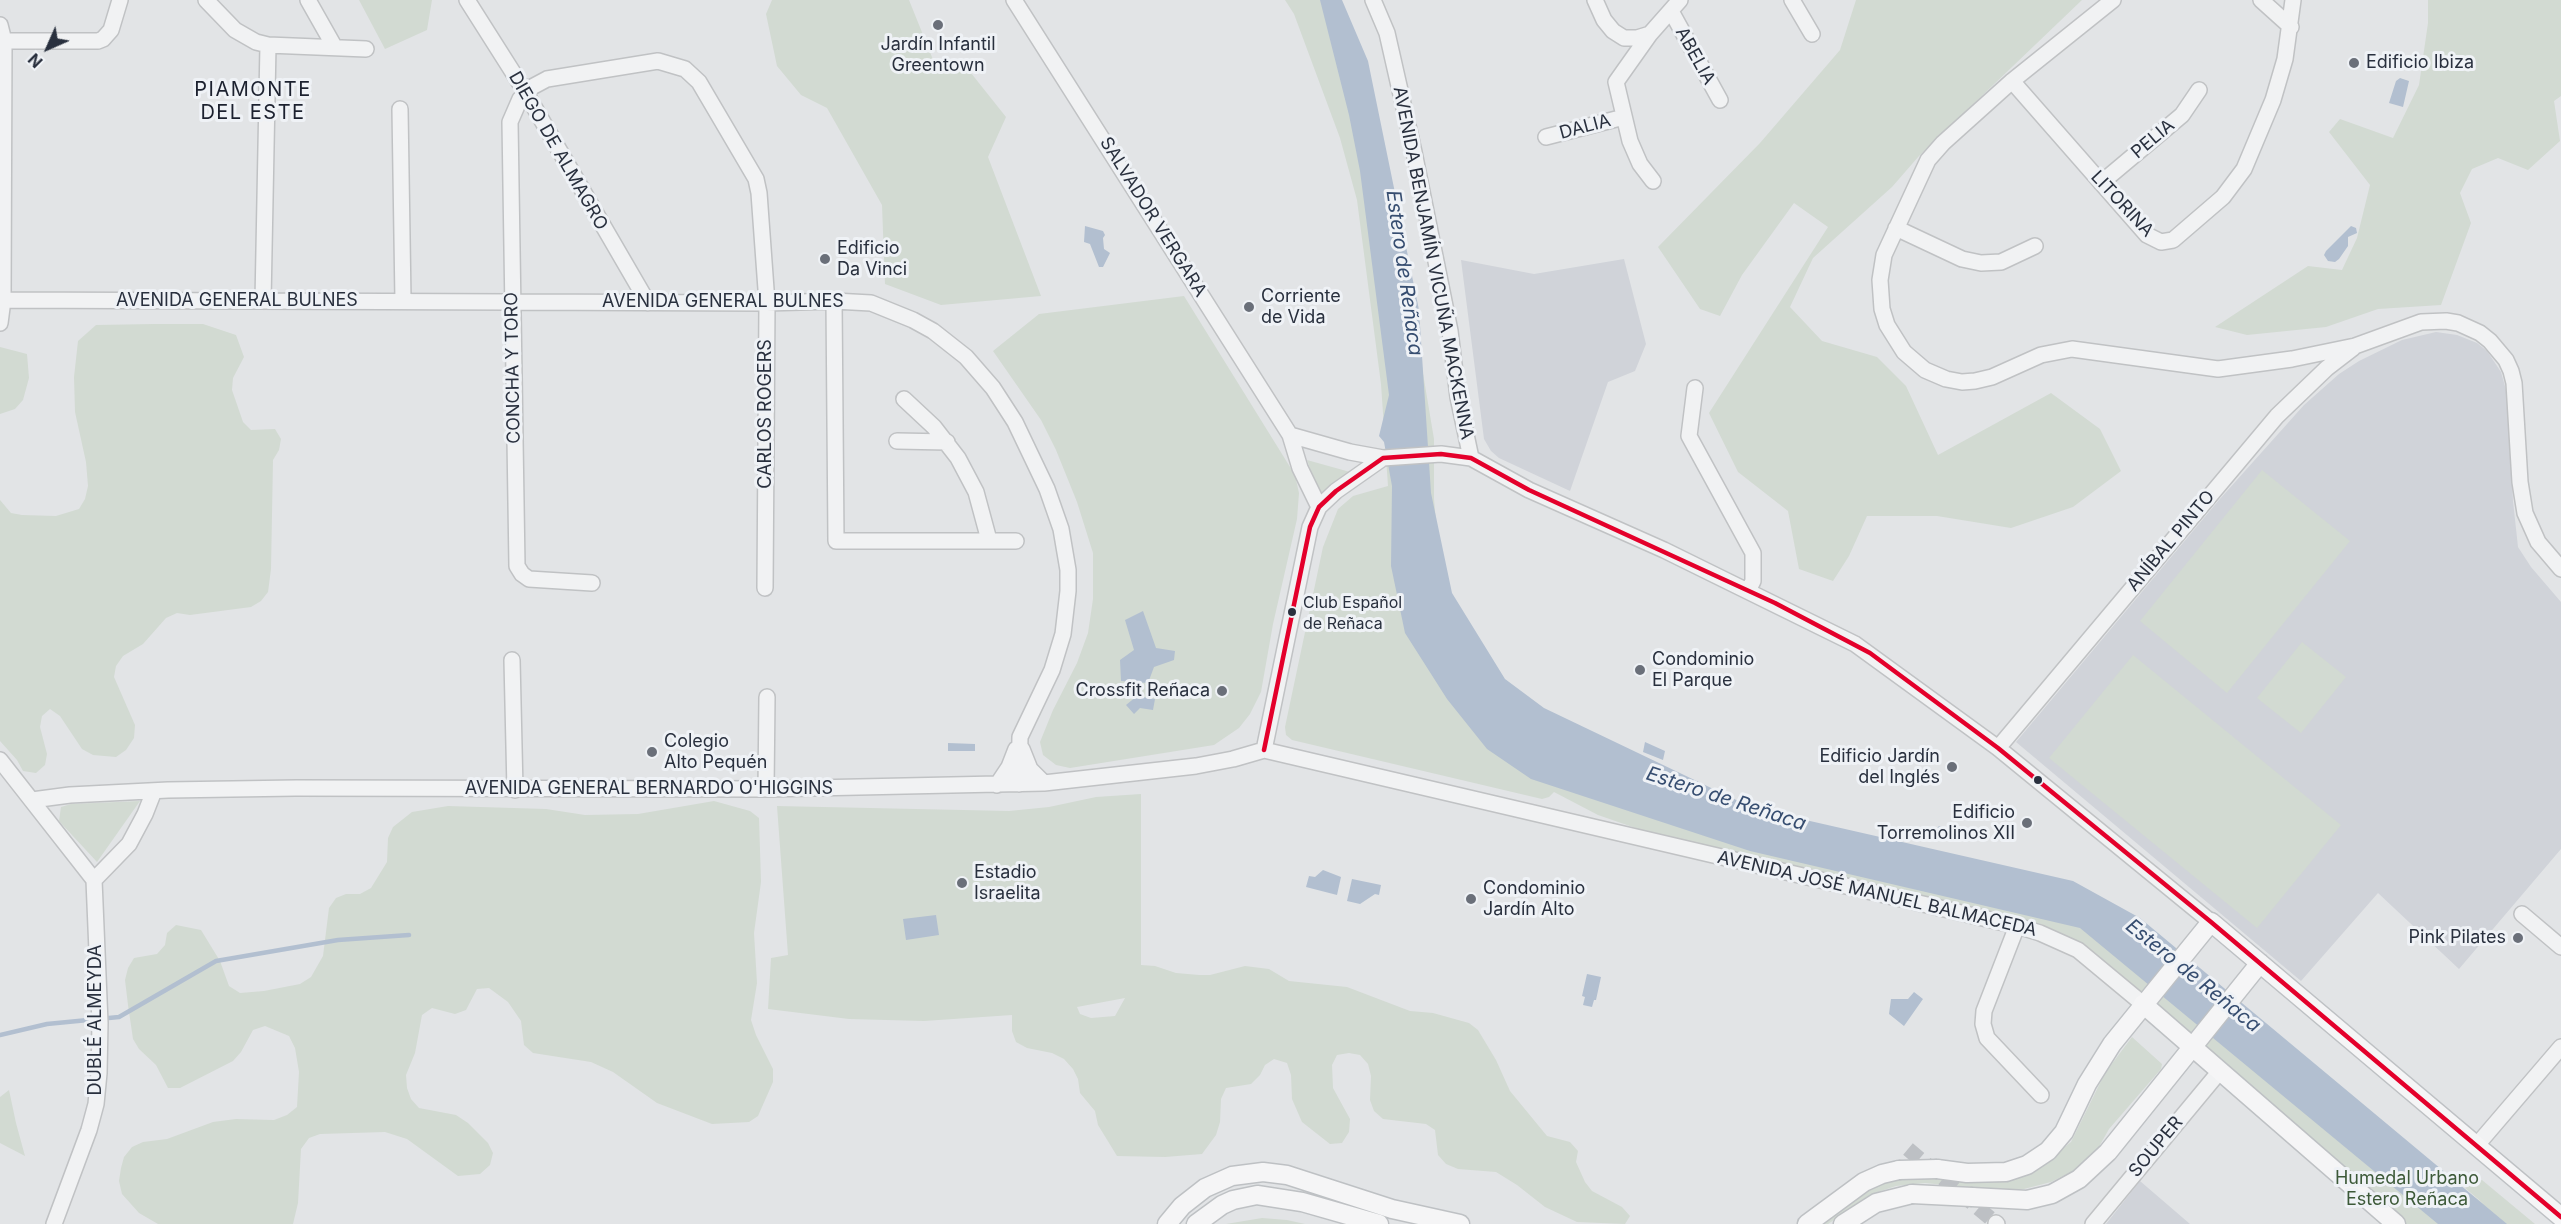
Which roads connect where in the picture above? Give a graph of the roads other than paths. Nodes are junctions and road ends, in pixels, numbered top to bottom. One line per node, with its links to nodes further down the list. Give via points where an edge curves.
1 (120, 0): 17 (street, via 111,30 98,41)
2 (206, 0): 18 (street, via 235,30)
3 (309, 0): 19 (street)
4 (467, 0): 23 (street, DIEGO DE ALMAGRO)
5 (1014, 0): 43 (street, SALVADOR VERGARA)
6 (1373, 0): 47 (street, AVENIDA BENJAMÍN VICUÑA MACKENNA, via 1387,33 1411,141)
7 (1595, 0): 15 (street, via 1604,20 1624,38)
8 (1792, 0): 16 (street)
9 (2113, 0): 21 (street)
10 (2261, 0): 14 (street)
11 (2293, 0): 14 (street, LITORINA)
12 (1676, 5): 15 (street); 24 (street, ABELIA)
13 (0, 26): 17 (street)
14 (2291, 27): 29 (street, LITORINA, via 2273,100 2244,169 2223,197 2173,240 2161,242 2147,235)
15 (1650, 34): 26 (street, via 1616,82)
16 (1812, 34)
17 (4, 41): 32 (street)
18 (268, 45): 19 (street); 33 (street)
19 (334, 46): 20 (street)
20 (366, 49)
21 (2012, 81): 29 (street, LITORINA); 30 (street, via 1942,143 1929,160)
22 (2199, 90): 29 (street, PELIA, via 2182,115)
23 (526, 93): 36 (street, CONCHA Y TORO, via 515,106 510,122); 37 (street, DIEGO DE ALMAGRO); 38 (street, CARLOS ROGERS, via 540,82 554,78 658,61 693,75 756,179)
24 (1720, 100)
25 (400, 109): 35 (street)
26 (1624, 117): 27 (street, DALIA); 28 (street, via 1640,164)
27 (1546, 137)
28 (1653, 182)
29 (2101, 183)
30 (1896, 228): 31 (street, via 1952,255 1981,263 2001,262); 40 (street, via 1884,255 1880,280 1887,325 1915,363 1946,379 1975,381 1992,377 2041,355 2065,350 2218,369)
31 (2035, 246)
32 (2, 300): 33 (street, AVENIDA GENERAL BULNES); 39 (street)
33 (263, 301): 35 (street, AVENIDA GENERAL BULNES)
34 (834, 301): 38 (street, AVENIDA GENERAL BULNES); 49 (street, via 836,541); 57 (street, AVENIDA GENERAL BULNES, via 871,303 893,311 933,331 966,357 1005,404 1047,489 1066,549 1067,613 1052,670)
35 (403, 302): 36 (street, AVENIDA GENERAL BULNES)
36 (512, 302): 37 (street, AVENIDA GENERAL BULNES); 52 (street, CONCHA Y TORO, via 518,566 529,579)
37 (648, 303): 38 (street, AVENIDA GENERAL BULNES)
38 (767, 303): 53 (street, CARLOS ROGERS)
39 (0, 323)
40 (2355, 346): 51 (street, via 2415,324 2446,321 2480,333 2499,350 2514,383 2520,482 2526,513 2538,542); 58 (street, ANÍBAL PINTO, via 2277,416)
41 (1695, 388): 54 (street, via 1689,435 1753,554 1753,581)
42 (904, 399): 45 (street)
43 (1290, 435): 46 (street); 48 (street, SALVADOR VERGARA, via 1300,468)
44 (897, 441): 45 (street)
45 (947, 442): 49 (street, via 976,492)
46 (1389, 458): 47 (street, AVENIDA BENJAMÍN VICUÑA MACKENNA, via 1442,454); 48 (street, via 1336,491)
47 (1471, 458): 54 (street, AVENIDA BENJAMÍN VICUÑA MACKENNA, via 1529,490)
48 (1319, 507): 59 (street, via 1310,528)
49 (989, 540): 50 (street)
50 (1016, 541)
51 (2561, 569)
52 (592, 582)
53 (765, 588)
54 (1748, 591): 58 (street, AVENIDA BENJAMÍN VICUÑA MACKENNA, via 1855,644)
55 (512, 660): 65 (street)
56 (767, 697): 64 (street)
57 (1020, 737): 61 (street, via 1030,769); 62 (street, AVENIDA GENERAL BULNES); 63 (street, via 1009,767)
58 (1998, 748): 70 (street, AVENIDA BENJAMÍN VICUÑA MACKENNA)
59 (1264, 750): 61 (street, AVENIDA GENERAL BERNARDO O'HIGGINS, via 1196,766); 71 (street, AVENIDA JOSÉ MANUEL BALMACEDA)
60 (0, 760): 67 (street)
61 (1044, 783): 62 (street, AVENIDA GENERAL BERNARDO O'HIGGINS)
62 (1019, 784): 63 (street, AVENIDA GENERAL BERNARDO O'HIGGINS)
63 (997, 785): 64 (street, AVENIDA GENERAL BERNARDO O'HIGGINS)
64 (766, 789): 65 (street, AVENIDA GENERAL BERNARDO O'HIGGINS)
65 (515, 790): 66 (street, AVENIDA GENERAL BERNARDO O'HIGGINS)
66 (154, 791): 67 (street, AVENIDA GENERAL BERNARDO O'HIGGINS); 68 (street, via 129,844)
67 (32, 800): 68 (street)
68 (94, 880): 81 (street, DUBLÉ ALMEYDA, via 100,1023 96,1104)
69 (2522, 914): 72 (street)
70 (2211, 922): 73 (main road, AVENIDA BENJAMÍN VICUÑA MACKENNA); 74 (main road)
71 (2017, 926): 74 (street, AVENIDA JOSÉ MANUEL BALMACEDA, via 2078,950); 78 (street, via 1984,1011 1983,1024 1987,1038)
72 (2561, 947)
73 (2260, 963): 75 (main road); 79 (main road, AVENIDA BENJAMÍN VICUÑA MACKENNA)
74 (2147, 999): 75 (main road, AVENIDA JOSÉ MANUEL BALMACEDA); 86 (main road, bridge, via 2103,1057 2064,1132 2048,1151 2027,1165 2006,1172 1899,1170 1882,1174 1864,1182)
75 (2196, 1041): 77 (main road, AVENIDA JOSÉ MANUEL BALMACEDA); 87 (main road, bridge, via 2108,1152 2079,1179 2052,1194 2027,1200 1912,1194 1876,1203)
76 (2561, 1047): 79 (street)
77 (2220, 1071): 88 (street, SOUPER); 89 (main road, AVENIDA JOSÉ MANUEL BALMACEDA)
78 (2041, 1095)
79 (2477, 1145): 80 (main road, AVENIDA BENJAMÍN VICUÑA MACKENNA)
80 (2561, 1216)
81 (54, 1224)
82 (1167, 1224): 85 (main road, via 1205,1188 1232,1176 1263,1173 1287,1175 1392,1209)
83 (1196, 1224): 84 (main road, via 1222,1205 1257,1195)
84 (1379, 1224)
85 (1460, 1224)
86 (1807, 1224)
87 (1843, 1224)
88 (2093, 1224)
89 (2396, 1224)

